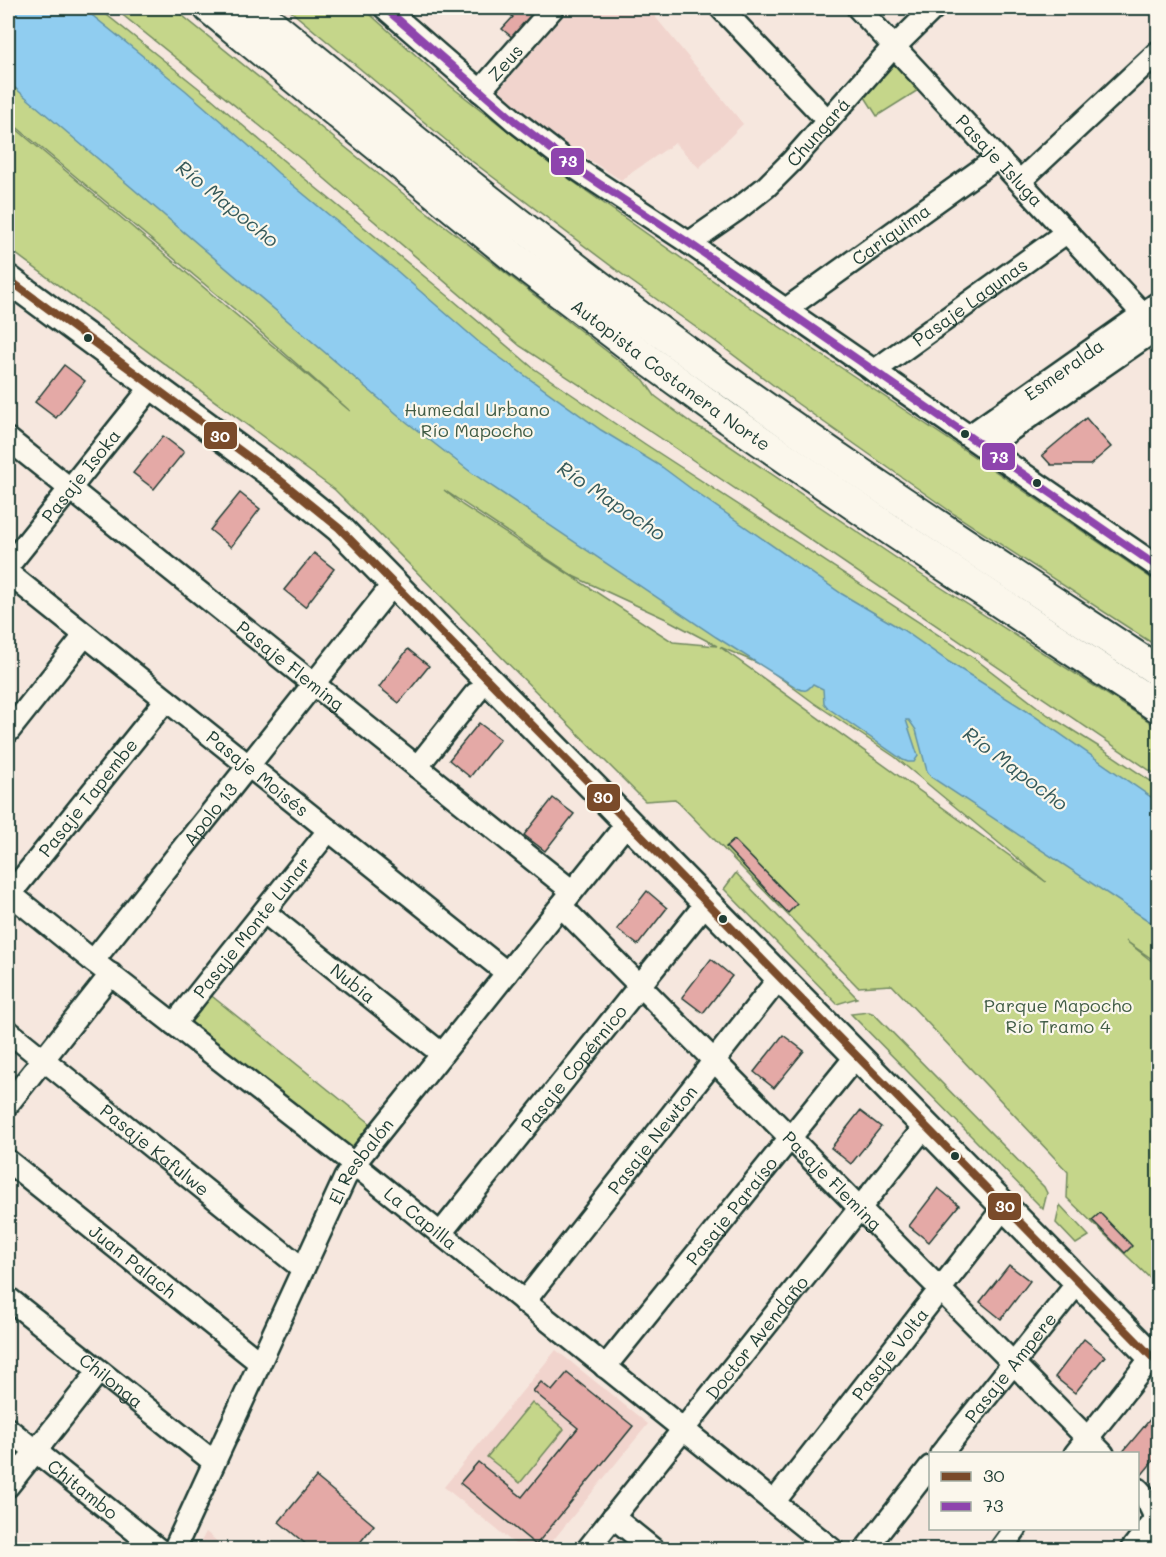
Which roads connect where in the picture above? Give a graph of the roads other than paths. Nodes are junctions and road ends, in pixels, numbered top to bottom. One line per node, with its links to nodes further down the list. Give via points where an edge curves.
1 (208, 8): 33 (highway, Autopista Costanera Norte, via 507,252 651,362 894,532)
2 (252, 8): 29 (highway, Autopista Costanera Norte, via 490,202 663,334 904,504)
3 (385, 8): 10 (street)
4 (552, 8): 10 (street, Zeus)
5 (721, 8): 11 (street)
6 (858, 8): 8 (street, Pasaje Isluga)
7 (934, 8): 8 (street, Chungará)
8 (894, 47): 11 (street, Chungará); 12 (street, Pasaje Isluga)
9 (1158, 52): 13 (street)
10 (480, 91): 15 (street, via 577,169)
11 (828, 121): 15 (street, Chungará, via 766,187)
12 (997, 158): 13 (street, Pasaje Isluga); 17 (street, Cariquima)
13 (1020, 182): 14 (street, Pasaje Isluga)
14 (1067, 232): 18 (street, Pasaje Isluga); 19 (street, Pasaje Lagunas)
15 (688, 243): 17 (street)
16 (8, 279): 20 (main road)
17 (785, 310): 19 (street)
18 (1153, 315): 22 (street, Esmeralda)
19 (874, 371): 22 (street)
20 (153, 386): 23 (street, Pasaje Isoka); 27 (main road, via 311,504)
21 (8, 439): 23 (street, Pasaje Fleming)
22 (978, 442): 25 (street)
23 (70, 489): 24 (street, Pasaje Isoka); 30 (street, Pasaje Fleming)
24 (8, 567)
25 (1158, 567)
26 (8, 573): 28 (street, Pasaje Moisés)
27 (394, 583): 30 (street, Apolo 13); 37 (main road)
28 (85, 635): 32 (street, Pasaje Moisés); 34 (street)
29 (1158, 671)
30 (313, 683): 35 (street, Apolo 13); 36 (street, Pasaje Fleming)
31 (475, 694): 36 (street)
32 (166, 700): 35 (street, Pasaje Moisés); 39 (street, Pasaje Tapembe)
33 (1158, 707)
34 (8, 732)
35 (248, 765): 38 (street, Pasaje Moisés); 43 (street, Apolo 13)
36 (417, 767): 40 (street, Pasaje Fleming)
37 (628, 822): 40 (street, El Resbalón); 41 (main road)
38 (329, 830): 42 (street, Pasaje Monte Lunar); 44 (street, Pasaje Moisés)
39 (9, 893): 43 (street, La Capilla)
40 (566, 898): 44 (street, El Resbalón); 47 (street, Pasaje Fleming)
41 (707, 902): 46 (main road); 47 (street, Pasaje Copérnico)
42 (264, 912): 48 (street, Pasaje Monte Lunar); 50 (street, Nubia)
43 (93, 961): 45 (street, La Capilla)
44 (507, 973): 50 (street, El Resbalón)
45 (111, 974): 48 (street, La Capilla); 52 (street)
46 (780, 977): 51 (main road); 53 (street, Pasaje Newton)
47 (639, 986): 53 (street, Pasaje Fleming); 61 (street, Pasaje Copérnico)
48 (174, 1024): 58 (street, La Capilla)
49 (8, 1031): 52 (street, Pasaje Kafulwe)
50 (442, 1054): 58 (street, El Resbalón)
51 (857, 1055): 55 (main road); 56 (street, Pasaje Paraíso)
52 (43, 1059): 54 (street); 62 (street, Pasaje Kafulwe)
53 (714, 1061): 56 (street, Pasaje Fleming); 66 (street, Pasaje Newton)
54 (8, 1104)
55 (926, 1125): 59 (main road); 60 (street, Doctor Avendaño)
56 (790, 1138): 60 (street, Pasaje Fleming); 70 (street, Pasaje Paraíso)
57 (8, 1161): 68 (street, Juan Palach)
58 (354, 1164): 61 (street, La Capilla); 62 (street, El Resbalón)
59 (1005, 1206): 63 (main road); 64 (street, Pasaje Volta)
60 (860, 1208): 64 (street, Pasaje Fleming); 73 (street, Doctor Avendaño)
61 (440, 1234): 66 (street, La Capilla)
62 (303, 1269): 68 (street, El Resbalón)
63 (1079, 1281): 67 (main road); 69 (street, Pasaje Ampere)
64 (940, 1289): 69 (street, Pasaje Fleming); 82 (street, Pasaje Volta)
65 (8, 1298): 71 (street, Chilonga)
66 (524, 1302): 70 (street, La Capilla)
67 (1155, 1360): 74 (street)
68 (260, 1362): 78 (street, El Resbalón)
69 (1013, 1363): 74 (street, Pasaje Fleming); 76 (street, Pasaje Ampere)
70 (605, 1367): 73 (street, La Capilla)
71 (99, 1371): 75 (street); 78 (street, Chilonga)
72 (8, 1429): 75 (street, Chitambo)
73 (683, 1430): 82 (street, La Capilla); 83 (street, Doctor Avendaño)
74 (1082, 1446): 77 (street, Pasaje Fleming)
75 (35, 1451): 80 (street); 86 (street, Chitambo)
76 (943, 1452)
77 (1098, 1452)
78 (214, 1462): 87 (street, El Resbalón)
79 (929, 1468): 91 (street)
80 (8, 1486)
81 (1139, 1491): 84 (street)
82 (774, 1502): 90 (street, La Capilla)
83 (613, 1517): 88 (street, Doctor Avendaño); 89 (street)
84 (1157, 1520): 93 (street)
85 (1015, 1530): 92 (street)
86 (159, 1550)
87 (174, 1550)
88 (588, 1550)
89 (654, 1550)
90 (833, 1550)
91 (865, 1550)
92 (1000, 1550)
93 (1131, 1550)

